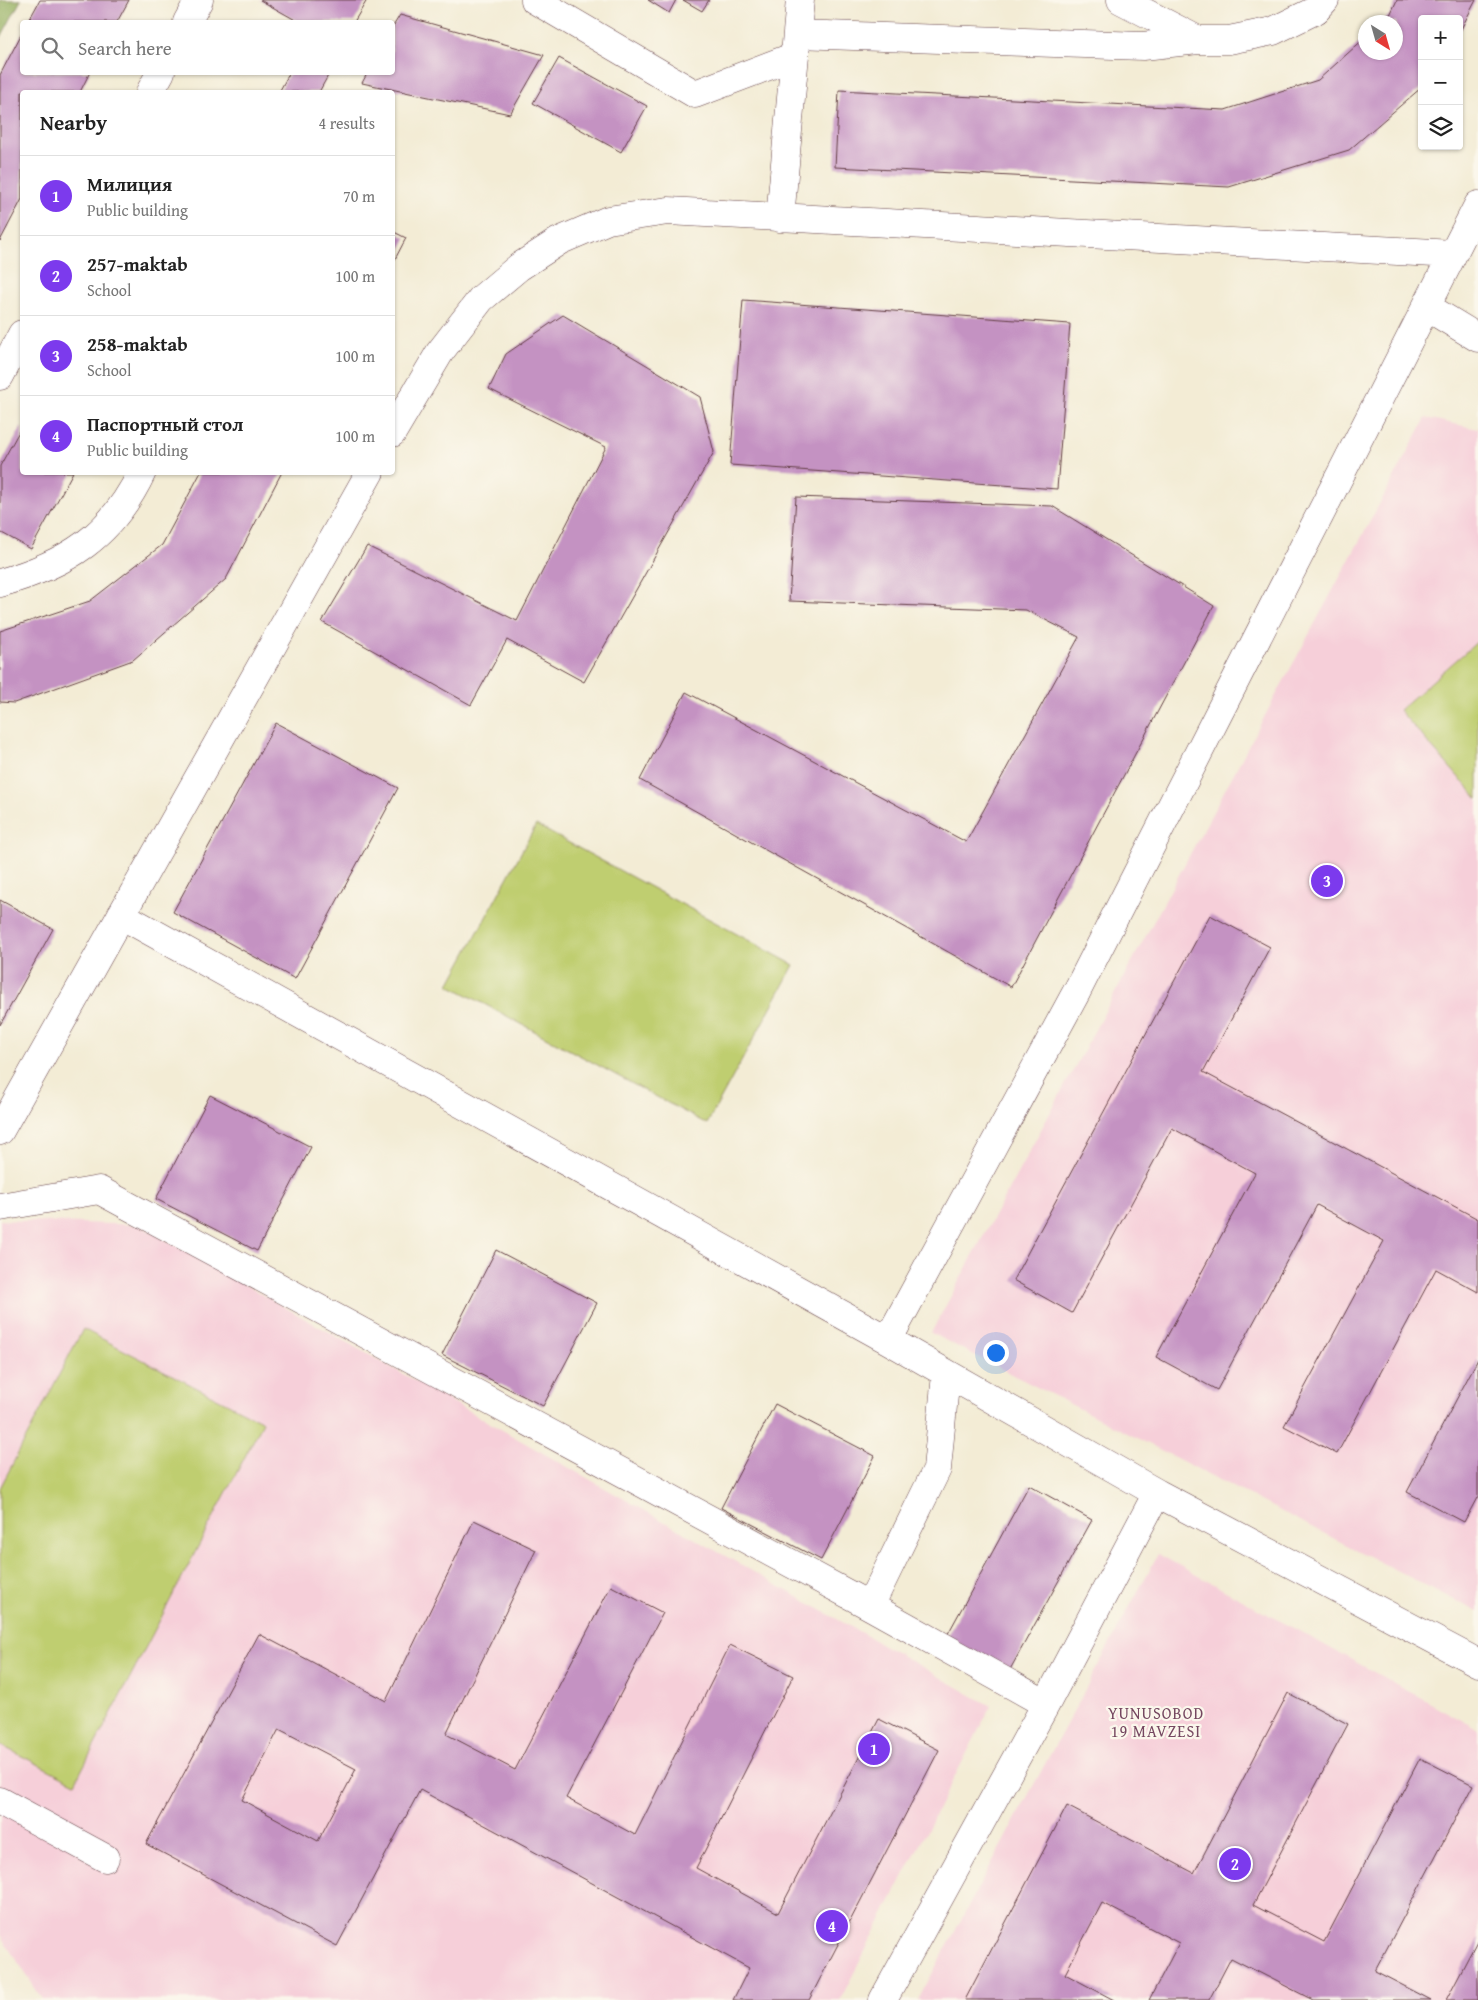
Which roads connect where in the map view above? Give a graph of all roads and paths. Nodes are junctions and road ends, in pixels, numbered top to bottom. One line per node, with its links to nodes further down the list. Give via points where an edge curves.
1 (199, 0): 6 (street)
2 (535, 0): 8 (street, via 695,94)
3 (800, 0): 8 (street)
4 (1121, 0): 7 (street)
5 (1325, 0): 7 (street, via 1316,10 1273,31 1229,40)
6 (188, 20)
7 (1198, 40): 8 (street, via 1143,46)
8 (796, 45): 12 (street)
9 (159, 75): 10 (street)
10 (151, 90)
11 (1478, 204): 13 (street)
12 (780, 218): 13 (street); 18 (street, via 668,211 608,220 559,241 519,267 481,299 440,352)
13 (1453, 254): 14 (street)
14 (1426, 306): 16 (street); 25 (street, via 1077,992)
15 (20, 338): 17 (street)
16 (1478, 338)
17 (0, 376)
18 (395, 428)
19 (141, 475): 21 (street, via 113,518 89,542 60,562)
20 (368, 475): 22 (street)
21 (0, 583)
22 (121, 915): 23 (street); 25 (street)
23 (0, 1131)
24 (0, 1207): 28 (street, via 99,1190)
25 (888, 1340): 26 (street)
26 (946, 1374): 27 (street); 28 (street, via 937,1469)
27 (1157, 1493): 29 (street); 30 (street)
28 (870, 1606): 30 (street)
29 (1478, 1663)
30 (1046, 1704): 33 (street)
31 (0, 1801): 32 (street)
32 (105, 1858)
33 (883, 2000)

